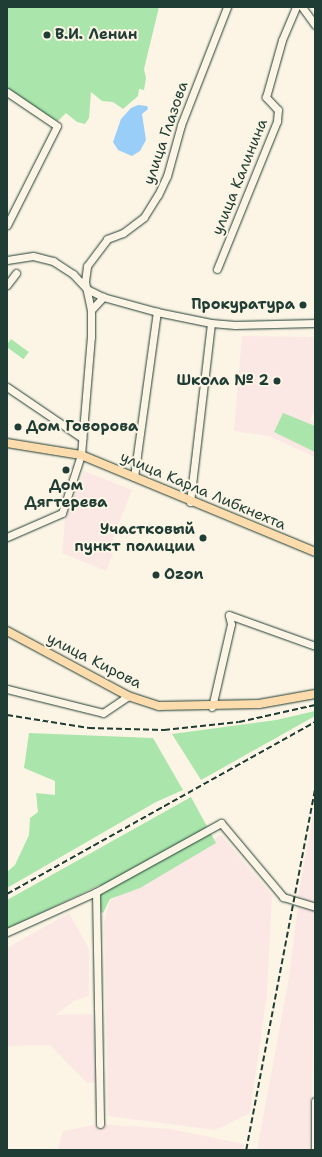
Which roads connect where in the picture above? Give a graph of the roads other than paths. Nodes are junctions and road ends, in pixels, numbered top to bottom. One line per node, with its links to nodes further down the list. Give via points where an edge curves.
1 (227, 7): 11 (street, улица Глазова, via 181,125 167,176 158,195 144,217 123,233 107,238 101,244 87,266)
2 (296, 7): 8 (street, улица Калинина, via 282,40 266,97 278,110 277,121)
3 (302, 7): 4 (street)
4 (315, 25)
5 (7, 92): 6 (street, via 57,126)
6 (7, 225)
7 (7, 260): 11 (street, via 33,256 53,261 73,274)
8 (217, 269)
9 (16, 273): 10 (street)
10 (7, 285)
11 (87, 289): 12 (street); 13 (street, улица Глазова)
12 (102, 297): 13 (street); 14 (street)
13 (91, 310): 18 (street, улица Глазова, via 90,370)
14 (157, 312): 15 (street); 21 (street)
15 (211, 323): 16 (street); 22 (street)
16 (315, 324)
17 (7, 387): 18 (street)
18 (82, 438): 20 (street, улица Глазова)
19 (7, 443): 20 (main road, улица Карла Либкнехта)
20 (81, 455): 21 (main road, улица Карла Либкнехта); 23 (street, улица Глазова, via 62,513)
21 (134, 477): 22 (main road, улица Карла Либкнехта)
22 (190, 502): 24 (main road, улица Карла Либкнехта)
23 (7, 536)
24 (315, 552)
25 (7, 631): 29 (main road, улица Кирова)
26 (315, 646): 30 (street, via 229,615 231,624)
27 (7, 688): 29 (street, via 103,713)
28 (315, 694): 30 (main road, улица Кирова, via 292,700)
29 (128, 696): 30 (main road, улица Кирова, via 159,706)
30 (212, 707)
31 (96, 892): 32 (street, via 221,823 283,896); 33 (street); 35 (street)
32 (315, 907)
33 (7, 932)
34 (315, 1101): 36 (street)
35 (100, 1124)
36 (315, 1150)

